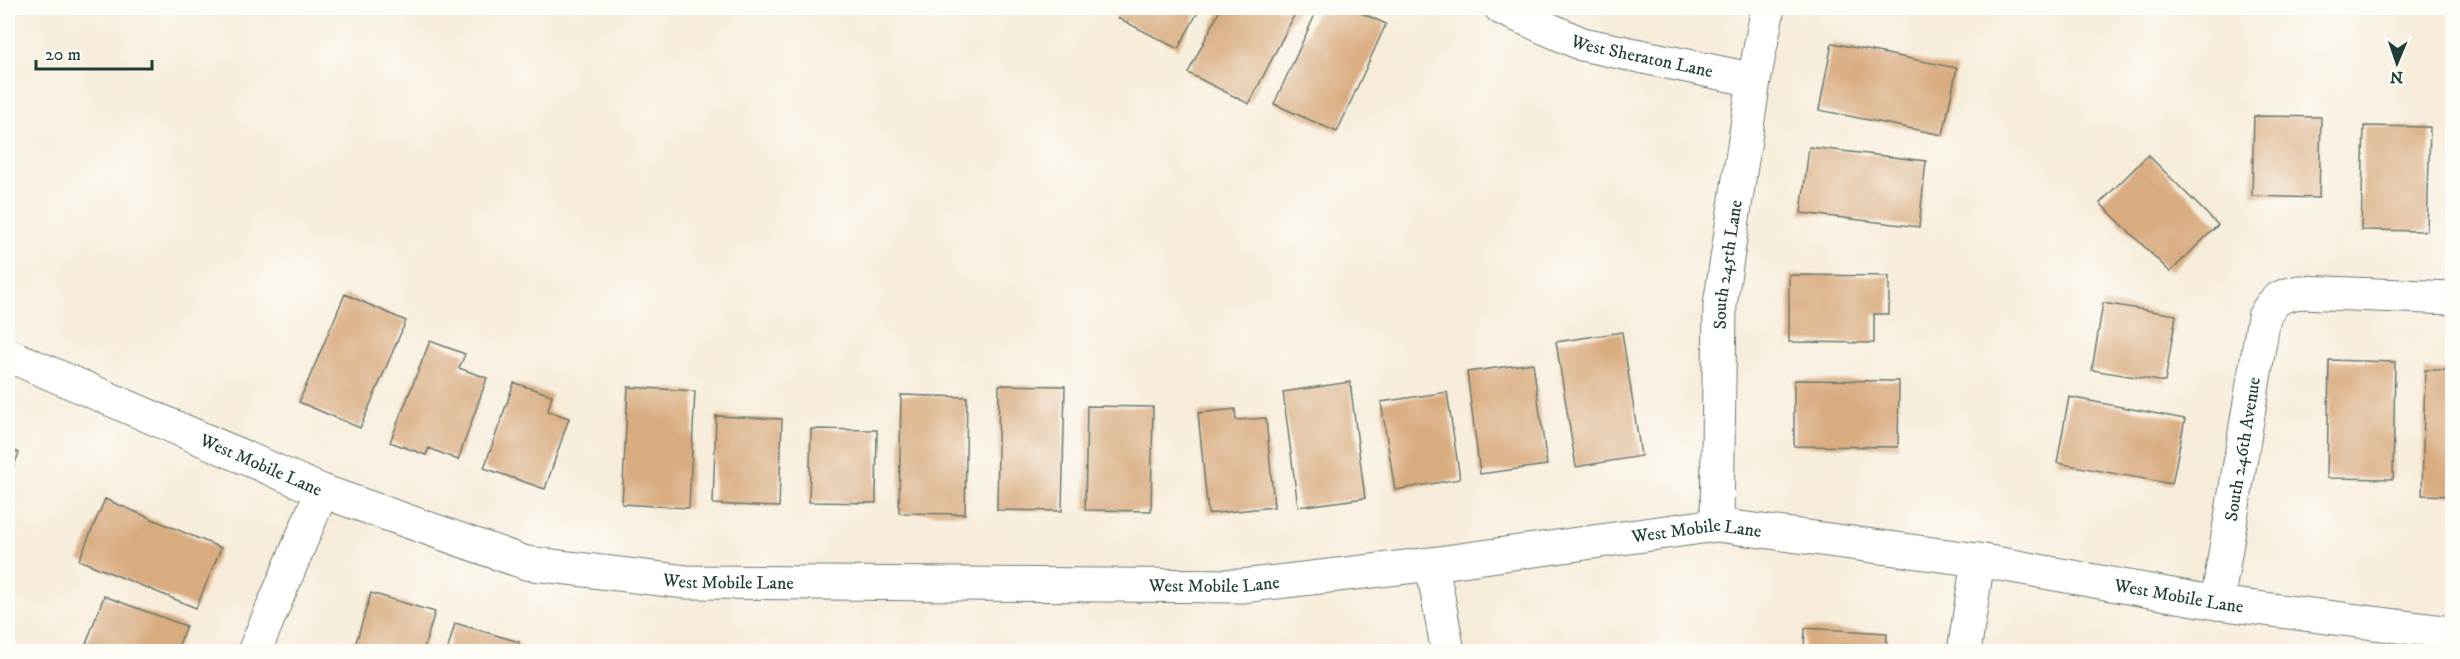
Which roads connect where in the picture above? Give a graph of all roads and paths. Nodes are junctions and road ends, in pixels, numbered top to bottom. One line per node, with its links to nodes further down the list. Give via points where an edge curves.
1 (1501, 8): 3 (street, West Sheraton Lane, via 1582,44)
2 (1768, 8): 3 (street, South 245th Lane)
3 (1754, 80): 7 (street, South 245th Lane, via 1720,305)
4 (2452, 298): 10 (street, South 246th Avenue, via 2302,292 2277,298 2264,317)
5 (8, 355): 6 (street, West Mobile Lane)
6 (322, 491): 9 (street, West Mobile Lane, via 526,563 686,582 1242,586); 12 (street)
7 (1718, 525): 8 (street, West Mobile Lane); 9 (street, West Mobile Lane)
8 (1978, 560): 10 (street, West Mobile Lane); 14 (street)
9 (1432, 564): 13 (street)
10 (2217, 603): 11 (street, West Mobile Lane)
11 (2452, 633)
12 (254, 651)
13 (1448, 651)
14 (1964, 651)

